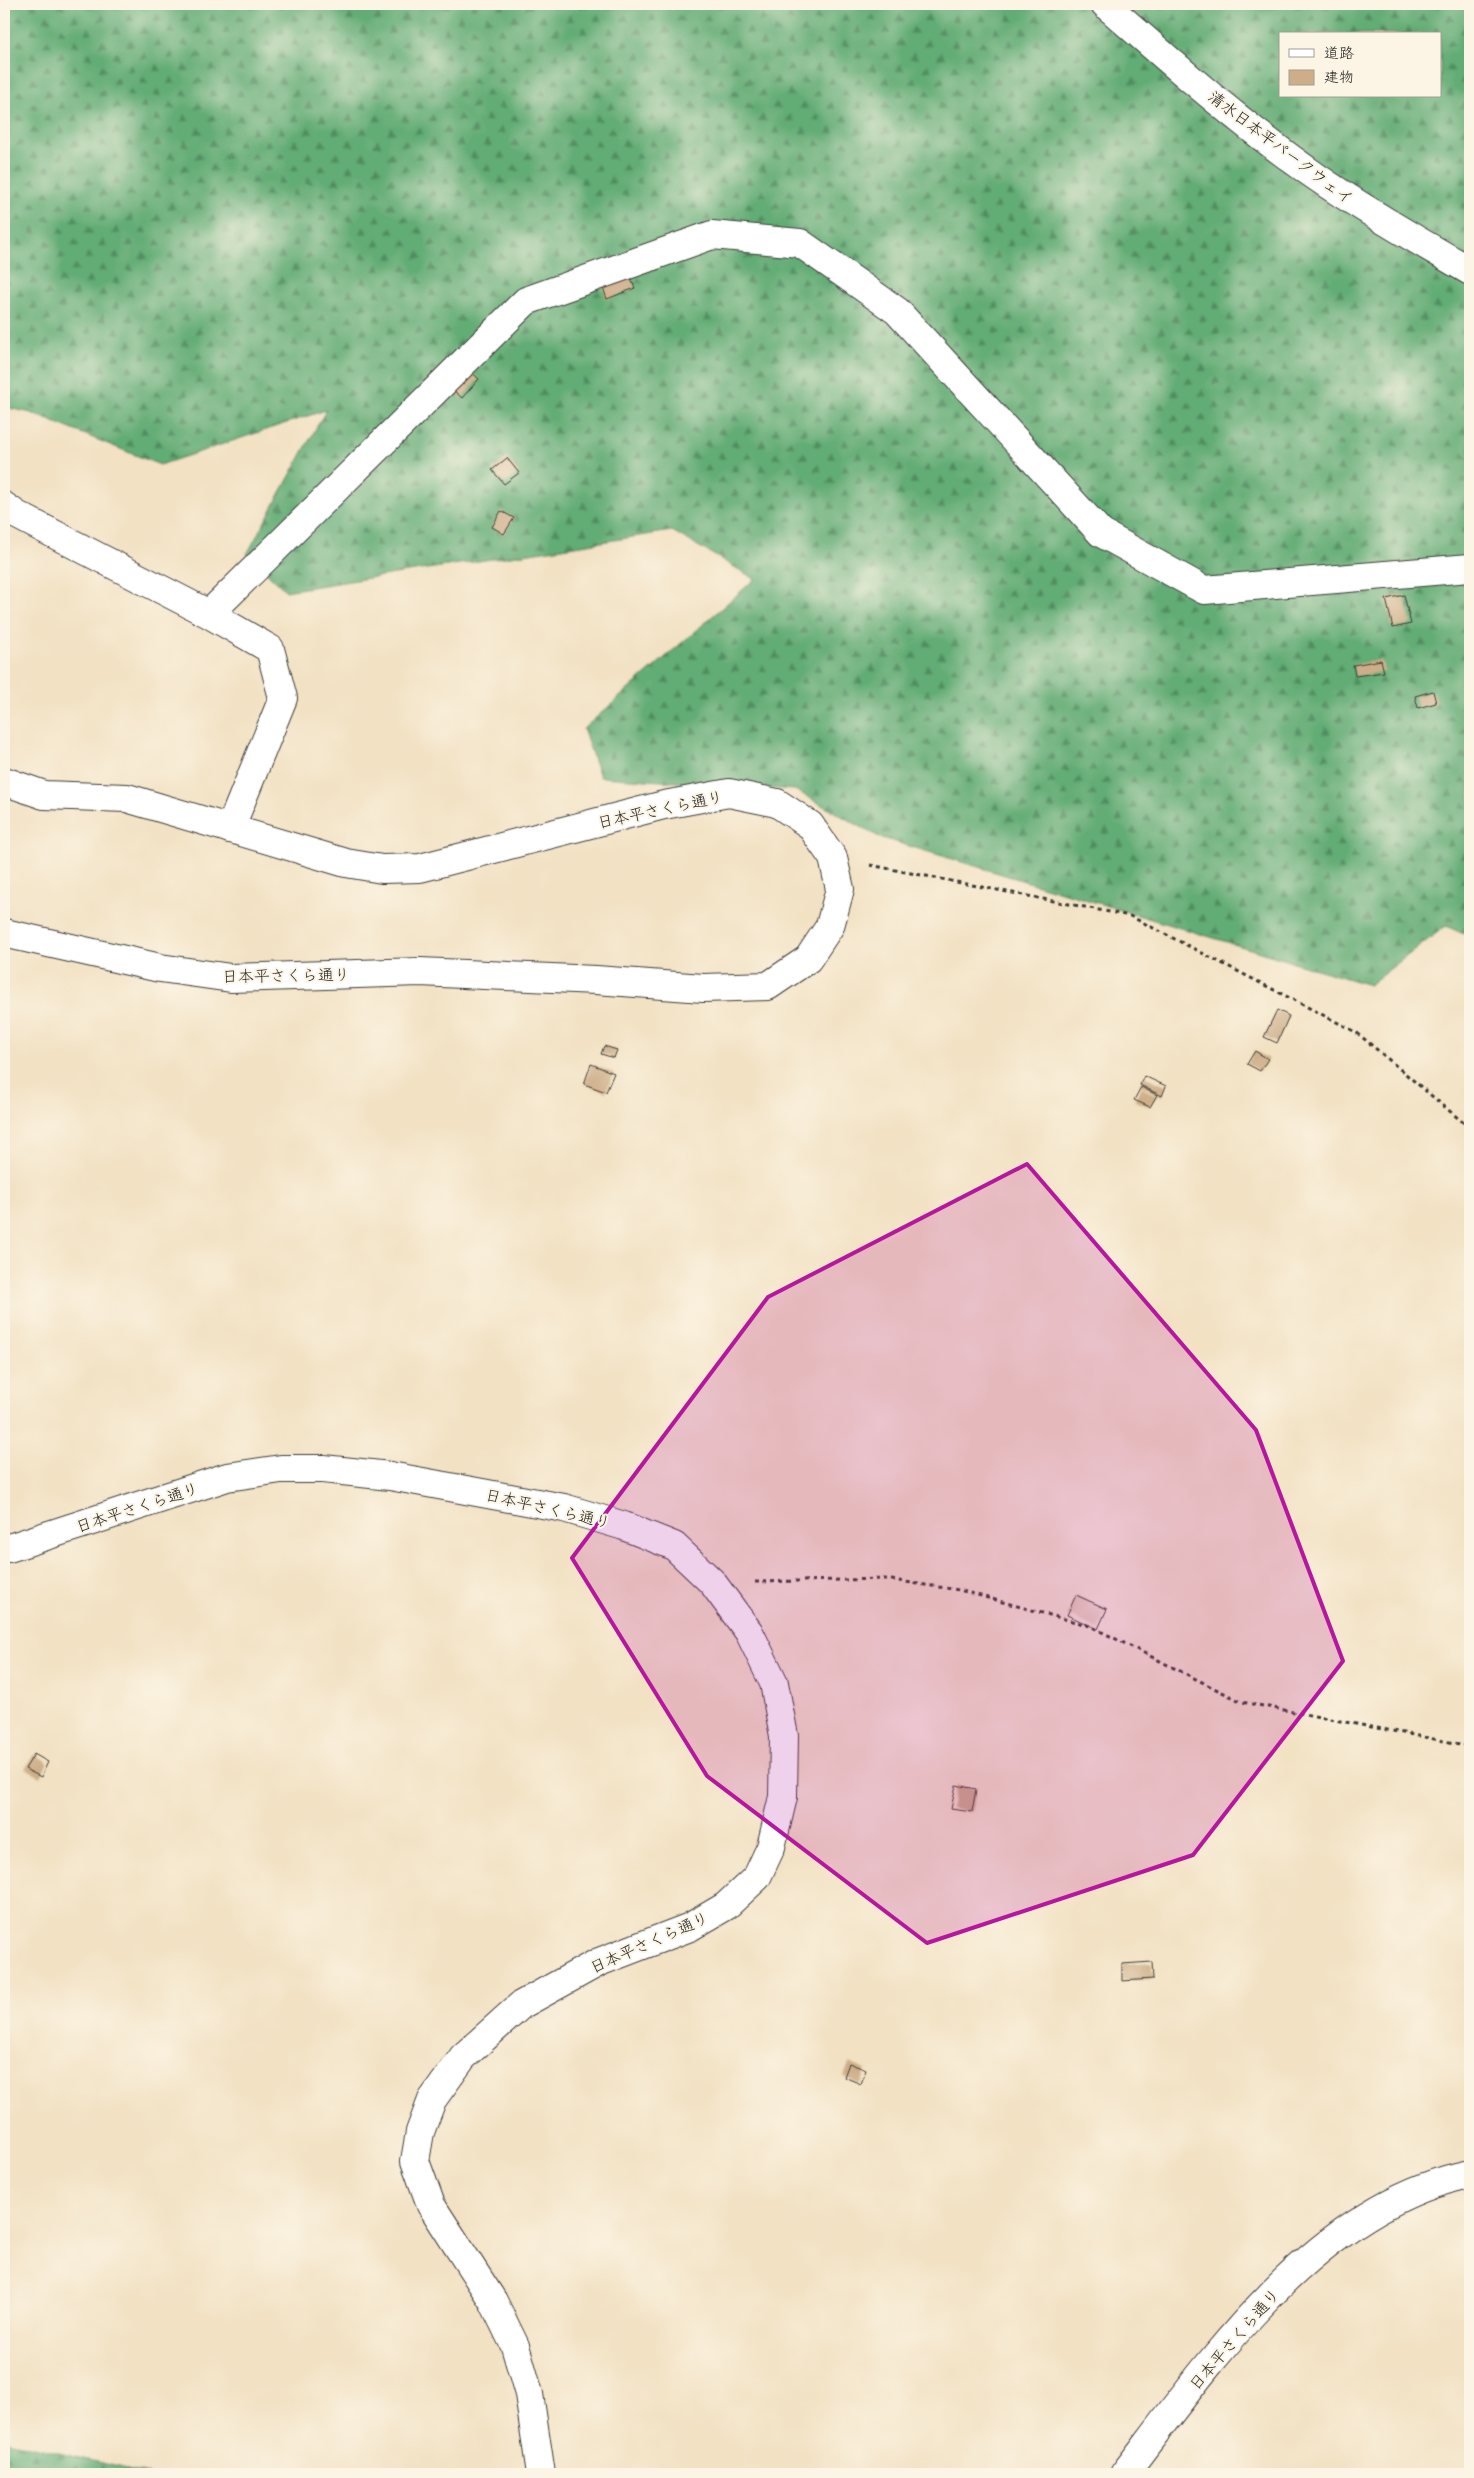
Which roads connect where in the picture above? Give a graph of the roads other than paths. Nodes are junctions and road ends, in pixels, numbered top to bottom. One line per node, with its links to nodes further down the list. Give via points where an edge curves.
1 (1104, 4): 2 (street, 清水日本平パークウェイ, via 1223,105 1318,178)
2 (1470, 271)
3 (4, 506): 5 (street)
4 (1470, 568): 5 (street, via 1204,590 1101,533 898,311 800,243 712,235 526,300)
5 (209, 614): 7 (street, via 270,649 283,698)
6 (4, 781): 7 (street, 日本平さくら通り, via 44,796 127,798)
7 (230, 829): 8 (street, 日本平さくら通り, via 346,863 382,869 420,868 664,805 729,793 777,804 810,825 833,858 840,889 830,926 808,959 768,986 703,988 420,972 231,978 160,968)
8 (4, 932)
9 (4, 1547): 11 (street, 日本平さくら通り, via 86,1524 227,1477 281,1469 323,1469 390,1476 564,1508 624,1526 674,1546 712,1582 749,1632 774,1684 784,1736 783,1797 771,1847 756,1877 726,1906 690,1927 599,1962 521,2005 463,2057 432,2100 420,2132 415,2161 431,2205 493,2300 514,2346 529,2394)
10 (1470, 2174): 12 (street, 日本平さくら通り, via 1439,2180 1374,2212 1315,2253 1267,2297)
11 (542, 2474)
12 (1124, 2474)

